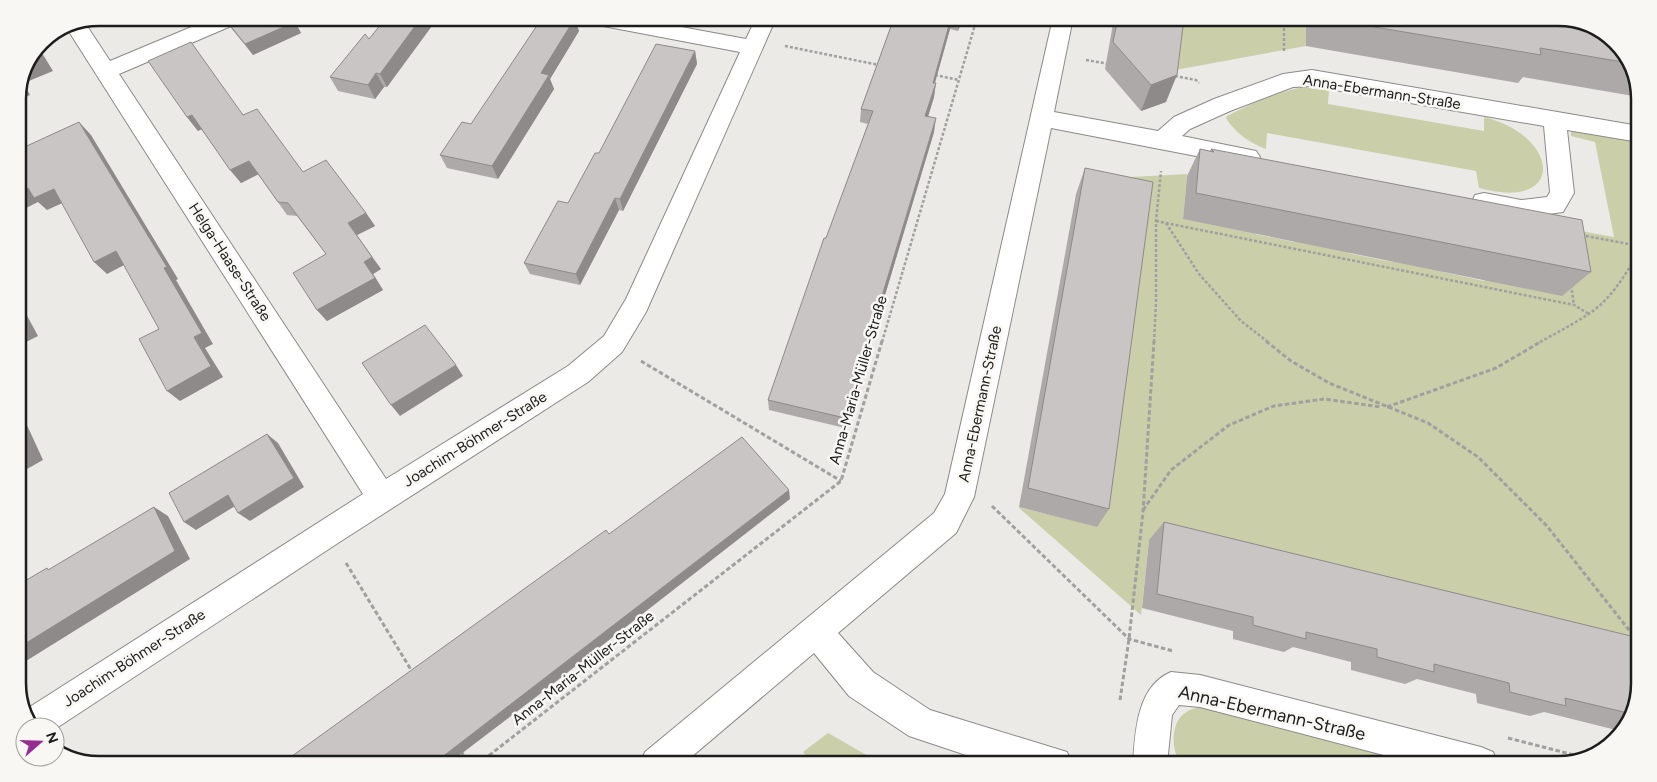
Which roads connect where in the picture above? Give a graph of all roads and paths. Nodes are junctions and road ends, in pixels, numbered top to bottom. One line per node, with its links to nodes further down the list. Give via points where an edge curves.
1 (213, 26): 12 (street)
2 (673, 26): 7 (street)
3 (975, 26): 15 (path, Anna-Maria-Müller-Straße)
4 (1061, 26): 17 (street, Anna-Ebermann-Straße)
5 (1284, 26): 9 (path)
6 (79, 30): 12 (street, Helga-Haase-Straße)
7 (758, 35): 10 (path); 31 (street, Joachim-Böhmer-Straße, via 637,304)
8 (1078, 59): 11 (path)
9 (1286, 60)
10 (882, 65)
11 (1117, 66)
12 (107, 72): 34 (street, Helga-Haase-Straße)
13 (930, 74): 15 (path)
14 (1166, 74): 16 (path, via 1196,80)
15 (959, 80): 33 (path, Anna-Maria-Müller-Straße)
16 (1222, 105): 18 (street, Anna-Ebermann-Straße, via 1291,79 1312,78); 20 (street, Anna-Ebermann-Straße, via 1182,123)
17 (1042, 118): 20 (street); 38 (street, Anna-Ebermann-Straße, via 959,497 944,523)
18 (1554, 120): 19 (street, Anna-Ebermann-Straße); 22 (street, via 1562,193 1554,204 1522,209)
19 (1631, 133)
20 (1164, 140): 21 (street); 23 (path)
21 (1270, 161)
22 (1463, 198)
23 (1156, 222): 24 (path); 36 (path, via 1156,303)
24 (1166, 223): 29 (path); 32 (path, via 1199,274 1241,321 1291,361 1329,383)
25 (1573, 234): 26 (path)
26 (1631, 245)
27 (1631, 266): 30 (path, via 1610,295)
28 (1570, 278): 29 (path)
29 (1574, 305): 30 (path)
30 (1588, 314): 32 (path, via 1496,368)
31 (612, 344): 33 (path); 34 (street, Joachim-Böhmer-Straße, via 578,374)
32 (1386, 408): 36 (path, via 1324,399 1274,406 1229,424 1171,470); 39 (path, via 1428,423 1478,457 1547,526)
33 (840, 481): 44 (path, Anna-Maria-Müller-Straße)
34 (382, 498): 37 (street, Joachim-Böhmer-Straße)
35 (987, 502): 36 (path, via 1129,639)
36 (1143, 512)
37 (327, 533): 40 (path); 41 (street, Joachim-Böhmer-Straße)
38 (816, 632): 45 (street, Anna-Ebermann-Straße); 46 (street, via 861,684 921,724)
39 (1631, 632)
40 (419, 682)
41 (44, 717)
42 (459, 748): 43 (path)
43 (464, 756)
44 (488, 756)
45 (667, 756)
46 (1024, 756)
47 (1151, 756): 48 (street, Anna-Ebermann-Straße, via 1156,710 1171,688 1200,691)
48 (1451, 756)

